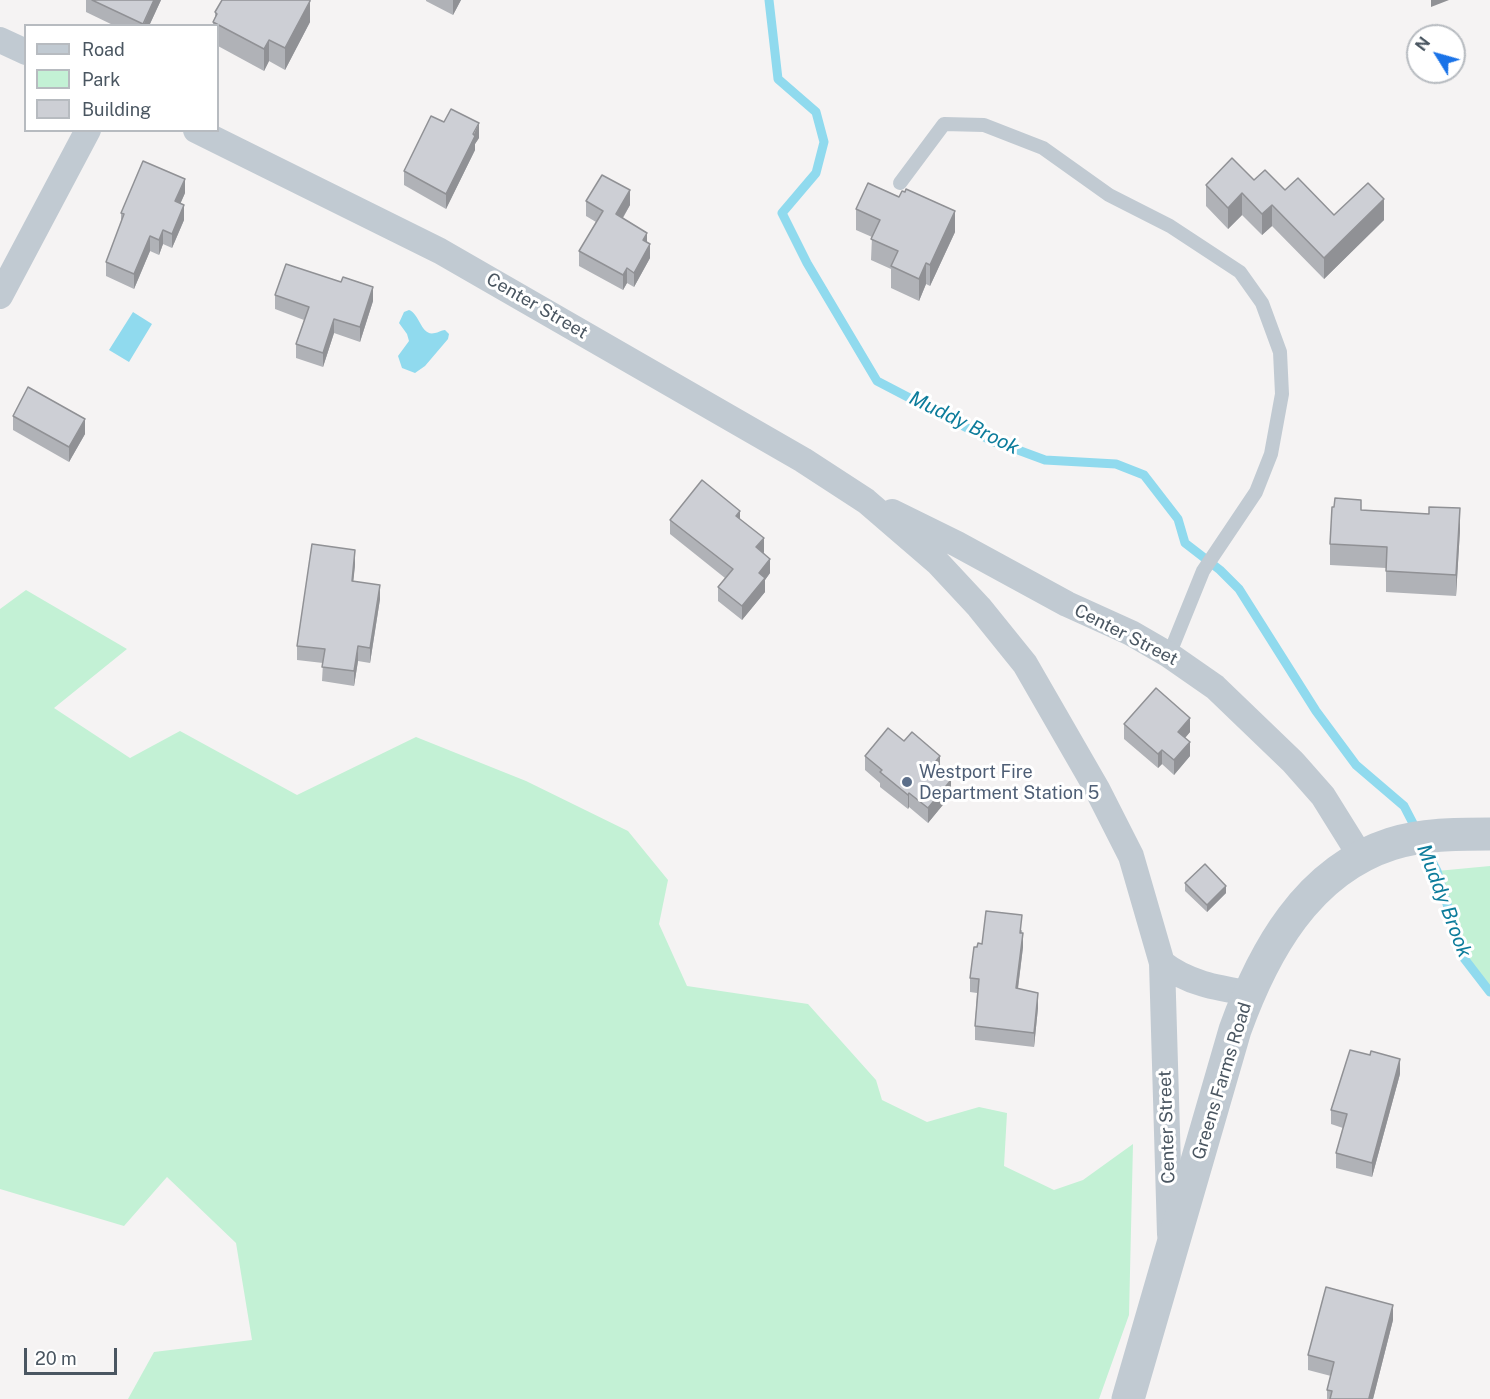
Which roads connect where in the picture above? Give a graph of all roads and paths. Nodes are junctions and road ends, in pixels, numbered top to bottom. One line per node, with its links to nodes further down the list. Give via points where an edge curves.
1 (0, 40): 2 (street)
2 (24, 51)
3 (87, 132): 6 (street)
4 (200, 132): 7 (street, Center Street, via 440,251 804,460)
5 (900, 183): 8 (lane, via 944,124 984,126 1043,148 1109,195 1170,226 1240,272 1262,303 1280,352 1282,394 1271,454 1256,492 1203,571)
6 (0, 297)
7 (866, 501): 8 (street, Center Street, via 905,517); 11 (street, Center Street, via 938,563 1025,664 1131,856)
8 (1170, 655): 10 (street, Center Street, via 1215,687 1293,762 1323,796)
9 (1477, 834): 10 (street, Greens Farms Road, via 1428,836 1392,844)
10 (1361, 857): 12 (street, Greens Farms Road, via 1318,887 1294,915)
11 (1162, 963): 12 (street, via 1188,979); 13 (street, Center Street)
12 (1248, 993): 13 (street, Greens Farms Road)
13 (1170, 1255): 14 (street, Greens Farms Road)
14 (1128, 1399)

